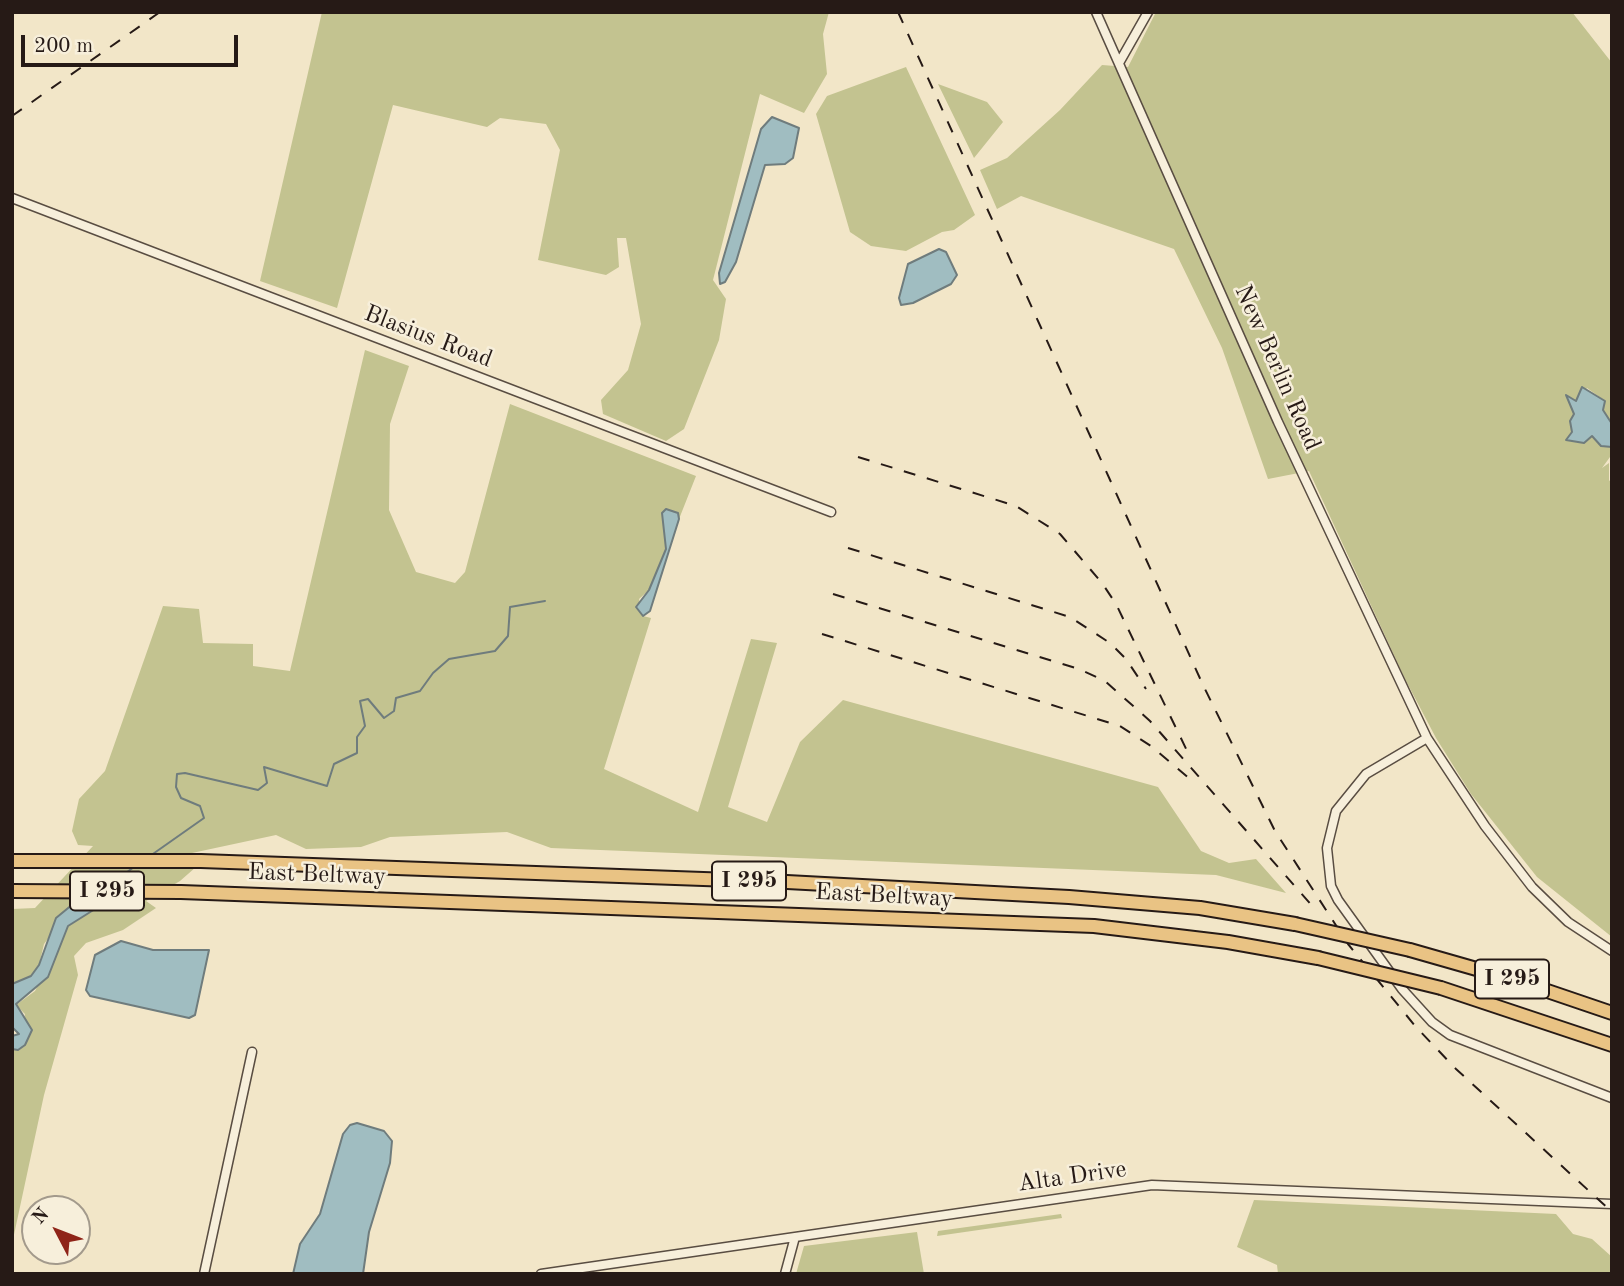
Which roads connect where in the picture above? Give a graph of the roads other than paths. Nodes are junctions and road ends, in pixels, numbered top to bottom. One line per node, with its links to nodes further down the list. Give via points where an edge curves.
1 (1096, 12): 3 (street, New Berlin Road)
2 (1148, 12): 3 (street)
3 (1119, 63): 6 (street, New Berlin Road, via 1278,422)
4 (12, 198): 5 (street, Blasius Road)
5 (831, 512)
6 (1427, 738): 9 (street, New Berlin Road, via 1532,887 1568,922); 13 (street, via 1366,774 1336,811 1327,848 1338,900 1402,989 1432,1022 1450,1035)
7 (12, 860): 10 (highway, East Beltway / I 295, bridge, via 201,861 787,882 1200,908 1410,950)
8 (12, 891): 11 (highway, East Beltway / I 295, bridge, via 181,892 1094,926 1318,958 1441,988)
9 (1612, 951)
10 (1612, 1013)
11 (1612, 1045)
12 (252, 1052): 16 (street)
13 (1612, 1098)
14 (1612, 1204): 15 (street, Alta Drive, via 1171,1184)
15 (795, 1237): 17 (street, Alta Drive); 18 (street)
16 (204, 1274)
17 (541, 1274)
18 (785, 1274)

